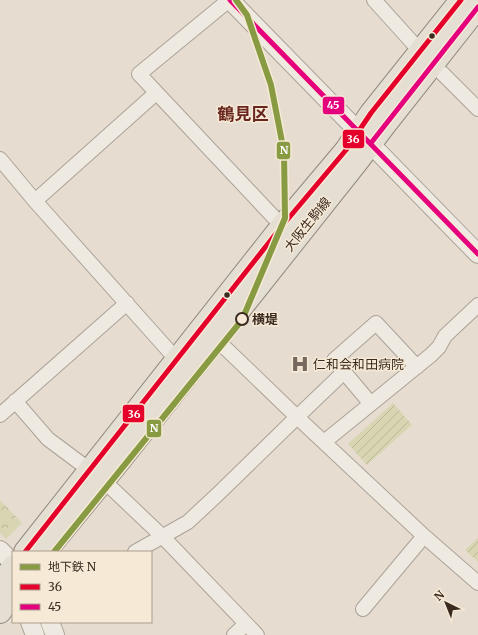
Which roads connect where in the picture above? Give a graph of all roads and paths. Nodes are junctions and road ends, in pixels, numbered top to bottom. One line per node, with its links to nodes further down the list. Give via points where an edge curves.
1 (230, 0): 7 (street, via 139,74); 9 (street)
2 (374, 0): 5 (street)
3 (461, 0): 5 (main road, 大阪生駒線)
4 (478, 7): 9 (main road, 大阪生駒線)
5 (420, 51): 9 (main road, 大阪生駒線, via 372,113)
6 (442, 73): 8 (street)
7 (156, 93): 11 (street); 12 (street)
8 (478, 109)
9 (365, 137): 12 (main road, 大阪生駒線, via 346,150); 13 (street); 16 (main road, 大阪生駒線)
10 (0, 159): 11 (street)
11 (34, 200): 14 (street)
12 (282, 226): 17 (main road, 大阪生駒線)
13 (478, 254)
14 (127, 304): 17 (street); 20 (street)
15 (478, 305): 18 (street)
16 (216, 339): 17 (main road, 大阪生駒線); 23 (street)
17 (183, 366): 25 (main road, 大阪生駒線)
18 (417, 367): 19 (street, via 376,323 334,360); 21 (street)
19 (343, 373): 21 (street); 23 (street)
20 (15, 401): 22 (street); 25 (street, via 48,439)
21 (371, 404): 24 (street)
22 (0, 415)
23 (297, 417): 24 (street); 27 (street, via 188,522)
24 (324, 442): 26 (street)
25 (96, 475): 27 (street); 29 (main road, 大阪生駒線); 30 (main road, 大阪生駒線)
26 (424, 536): 34 (street); 36 (street)
27 (163, 537): 31 (street); 39 (street)
28 (0, 550): 32 (street)
29 (26, 551)
30 (45, 551)
31 (137, 551)
32 (12, 562)
33 (12, 571): 35 (main road)
34 (478, 583)
35 (6, 596)
36 (363, 608)
37 (30, 623): 40 (street)
38 (50, 623): 41 (street)
39 (246, 624): 42 (street); 43 (street)
40 (35, 635)
41 (55, 635)
42 (234, 635)
43 (257, 635)

